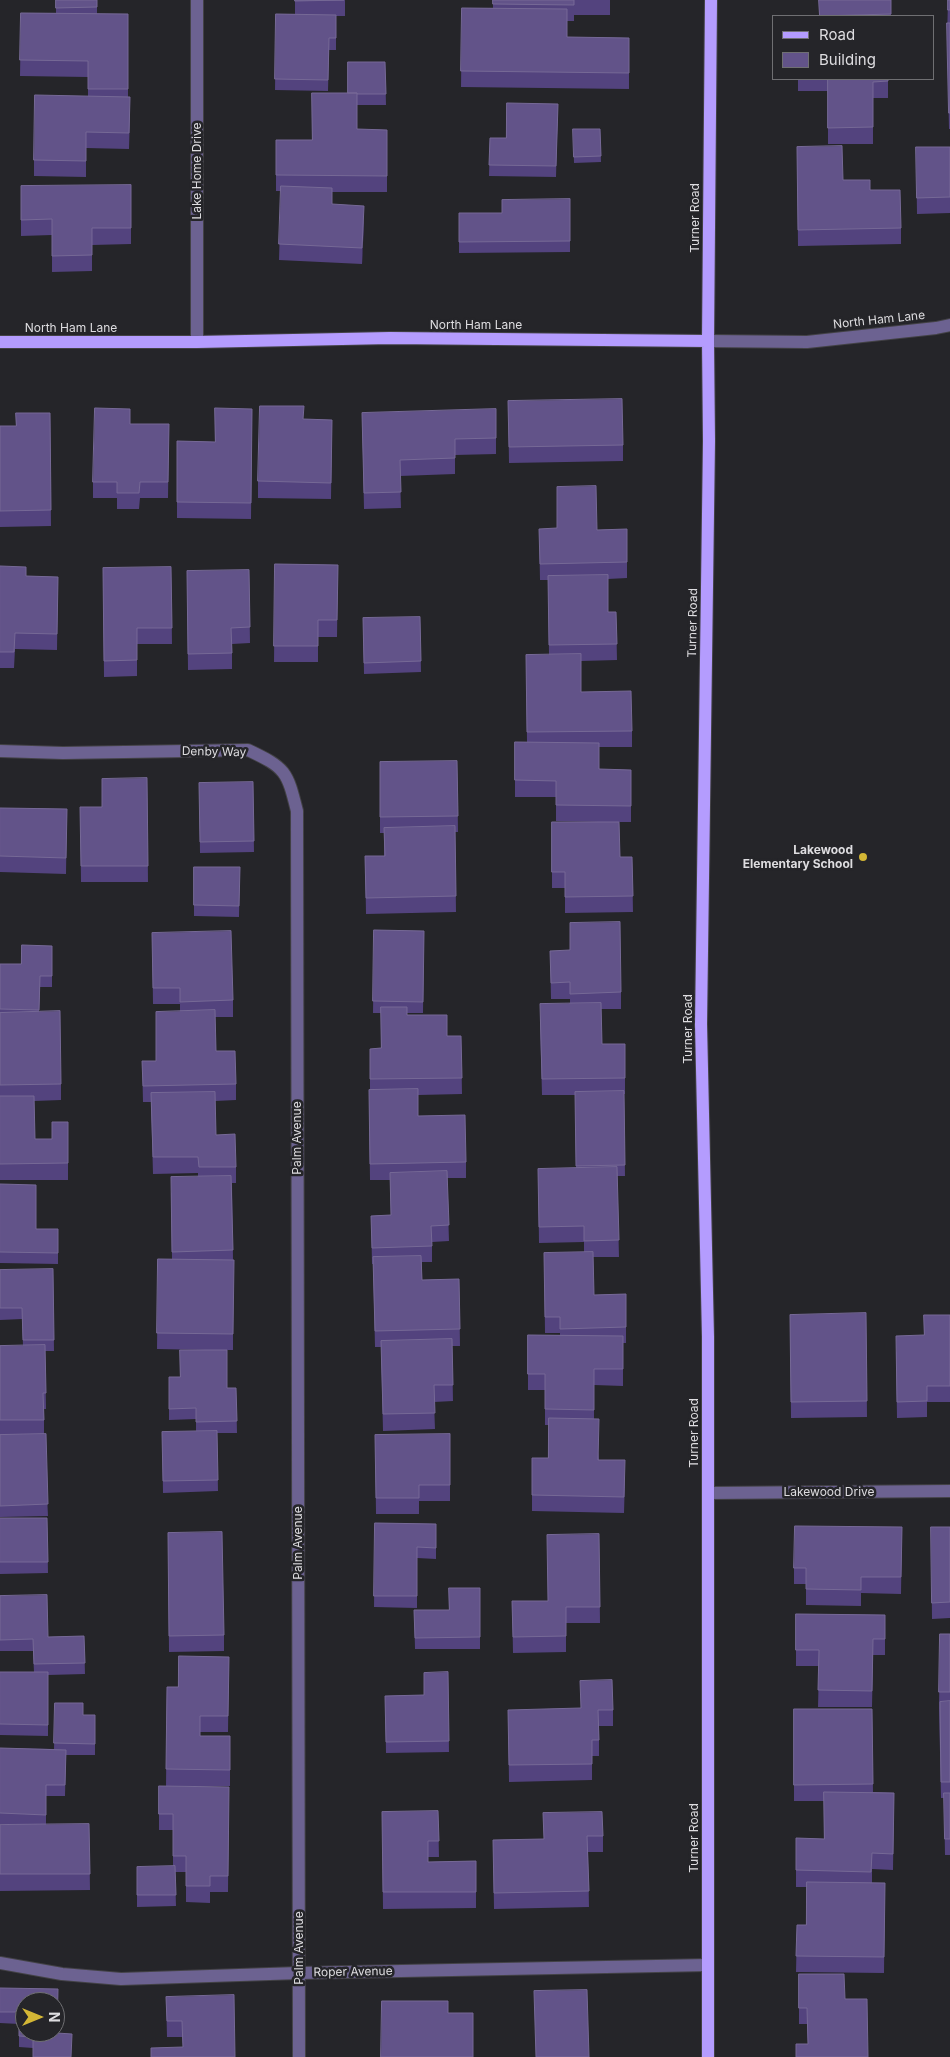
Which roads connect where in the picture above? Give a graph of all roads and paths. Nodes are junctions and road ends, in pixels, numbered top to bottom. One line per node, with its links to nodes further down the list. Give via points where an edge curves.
1 (197, 0): 6 (street, Lake Home Drive)
2 (711, 0): 4 (main road, Turner Road)
3 (950, 325): 4 (street, North Ham Lane, via 807,342)
4 (708, 341): 6 (main road, North Ham Lane, via 390,338); 10 (main road, Turner Road, via 701,1024)
5 (0, 342): 6 (main road, North Ham Lane)
6 (196, 342)
7 (0, 751): 8 (street, Denby Way, via 248,750 275,763 290,781 297,811)
8 (297, 1029): 13 (street, Palm Avenue)
9 (950, 1491): 10 (street, Lakewood Drive)
10 (708, 1492): 12 (main road, Turner Road)
11 (0, 1963): 13 (street, Roper Avenue, via 62,1974 121,1979)
12 (708, 1965): 13 (street, Roper Avenue); 15 (main road, Turner Road)
13 (299, 1973): 14 (street, Palm Avenue)
14 (299, 2057)
15 (708, 2057)

